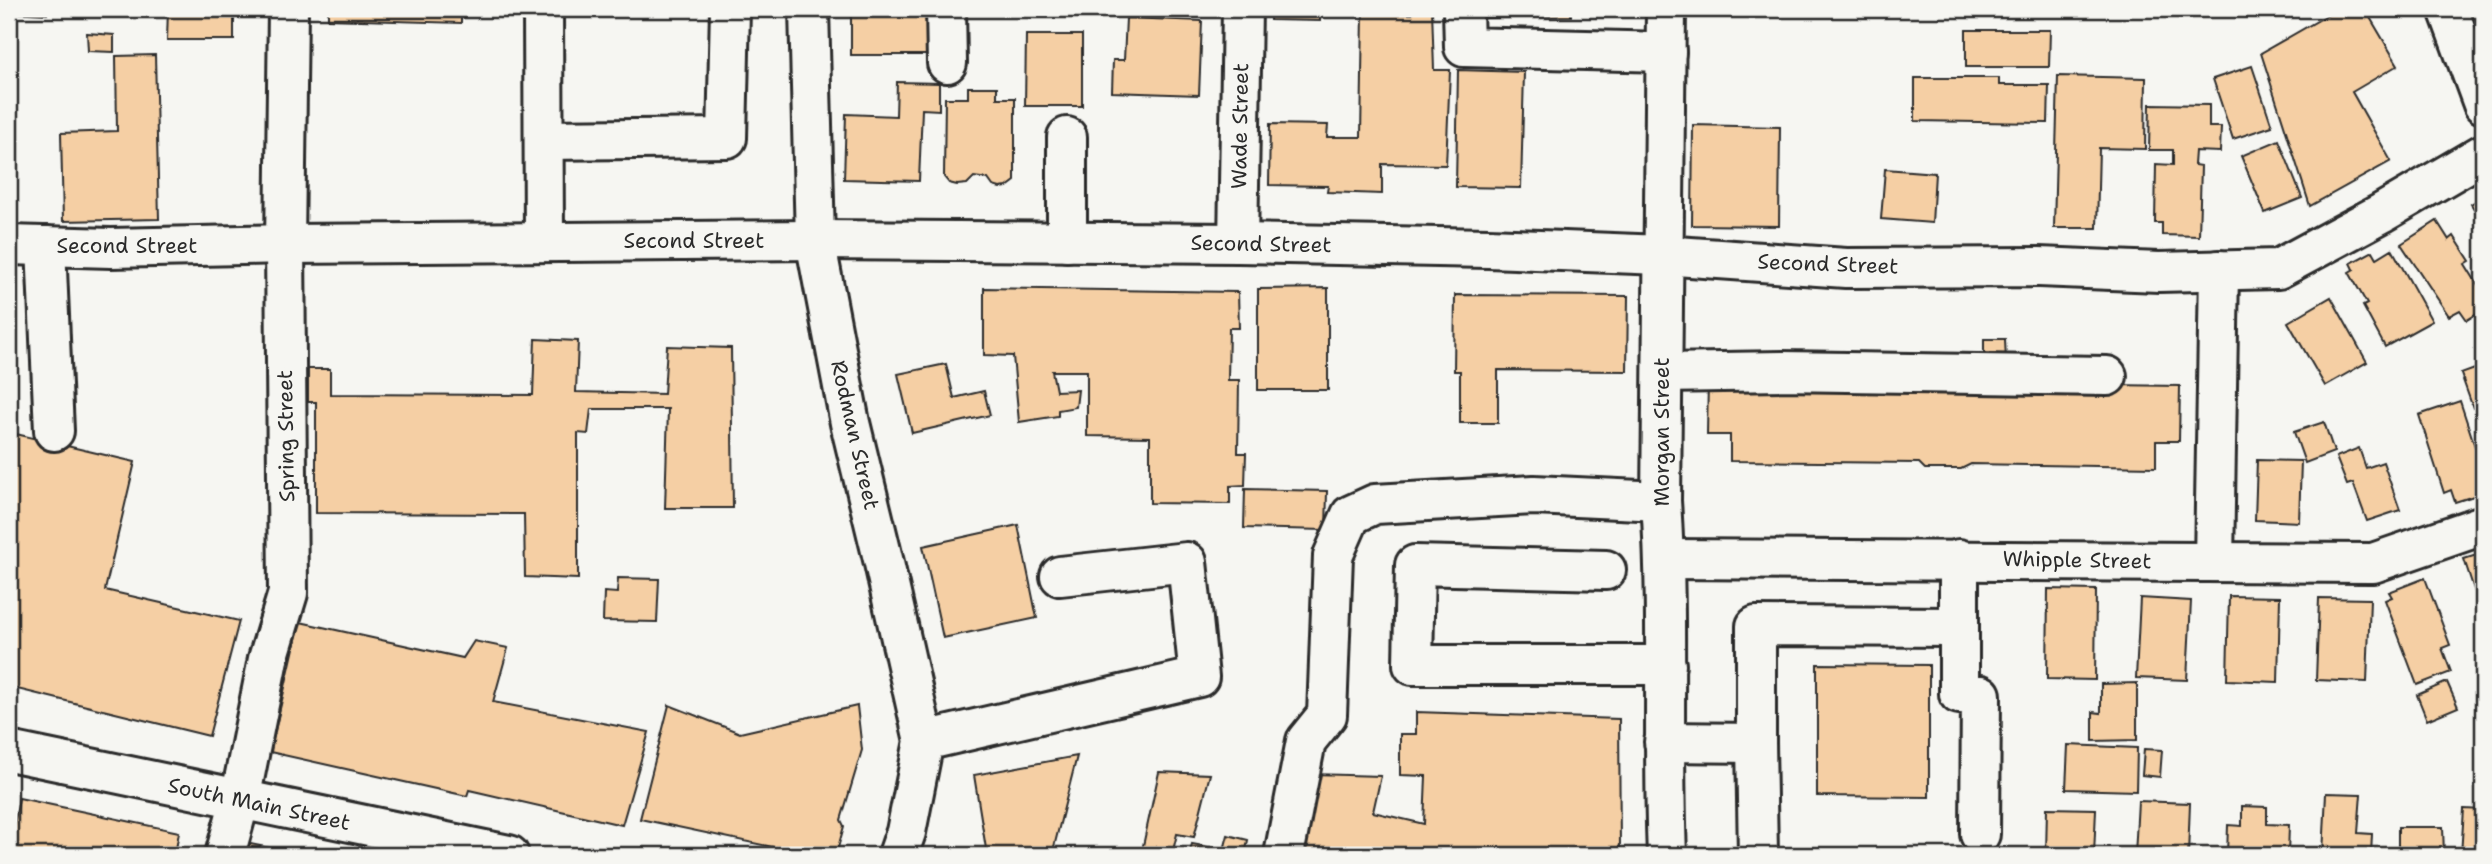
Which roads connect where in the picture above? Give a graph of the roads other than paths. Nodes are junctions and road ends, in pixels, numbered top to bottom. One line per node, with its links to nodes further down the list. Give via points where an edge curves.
1 (288, 9): 20 (street, Spring Street)
2 (543, 9): 14 (street)
3 (730, 9): 14 (street, via 727,138)
4 (809, 9): 16 (street, Rodman Street)
5 (946, 9): 11 (street)
6 (1242, 9): 19 (street, Wade Street)
7 (1463, 9): 10 (street, via 1464,47)
8 (1666, 9): 10 (street, Morgan Street)
9 (2448, 9): 12 (street)
10 (1665, 52): 23 (street, Morgan Street)
11 (947, 63)
12 (2483, 104)
13 (1067, 137): 18 (street)
14 (544, 139): 17 (street)
15 (2483, 154): 24 (street, Second Street, via 2278,269)
16 (815, 240): 17 (street, Second Street); 18 (street, Second Street); 37 (street, Rodman Street, via 850,423)
17 (544, 242): 20 (street, Second Street)
18 (1067, 242): 19 (street, Second Street)
19 (1238, 243): 23 (street, Second Street)
20 (285, 244): 22 (street, Second Street); 41 (street, Spring Street, via 288,593 268,659)
21 (9, 246): 22 (street, Second Street)
22 (46, 246): 27 (street)
23 (1662, 255): 24 (street, Second Street, via 1846,268); 25 (street, Morgan Street)
24 (2219, 270): 32 (street)
25 (1663, 373): 26 (street); 28 (street, Morgan Street)
26 (2107, 376)
27 (54, 431)
28 (1661, 501): 30 (street, Morgan Street); 46 (street, via 1534,495 1375,504 1351,515 1332,556 1327,715 1306,741)
29 (2483, 525): 32 (street, Whipple Street, via 2373,563)
30 (1664, 559): 31 (street, Whipple Street); 36 (street, Morgan Street)
31 (1959, 559): 32 (street, Whipple Street); 35 (street)
32 (2214, 562)
33 (1606, 570): 36 (street, via 1415,565 1412,665)
34 (1059, 576): 37 (street, via 1187,562 1199,677)
35 (1959, 627): 39 (street, via 1756,626); 42 (street, via 1959,694 1981,695)
36 (1666, 665): 38 (street, Morgan Street)
37 (924, 741): 45 (street, Rodman Street)
38 (1664, 742): 39 (street); 47 (street, Morgan Street)
39 (1756, 743): 48 (street)
40 (9, 751): 41 (street, South Main Street)
41 (240, 800): 43 (street, Spring Street); 44 (street, South Main Street)
42 (1980, 834)
43 (225, 855)
44 (509, 855)
45 (898, 855)
46 (1284, 855)
47 (1667, 855)
48 (1758, 855)

